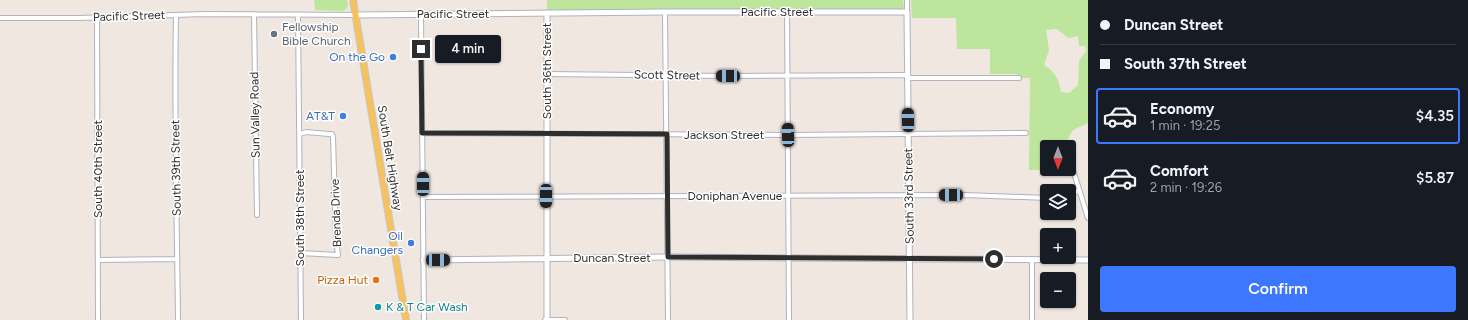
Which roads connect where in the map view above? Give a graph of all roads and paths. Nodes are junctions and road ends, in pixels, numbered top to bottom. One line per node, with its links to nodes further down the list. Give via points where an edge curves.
1 (353, 0): 11 (main road, South Belt Highway)
2 (907, 2): 5 (street, South 33rd Street)
3 (665, 12): 4 (street, Pacific Street); 6 (street, Pacific Street); 15 (street)
4 (787, 12): 5 (street, Pacific Street); 16 (street)
5 (907, 12): 17 (street, South 33rd Street)
6 (546, 13): 9 (street, Pacific Street); 14 (street, South 36th Street)
7 (254, 14): 8 (street, Pacific Street); 10 (street, Pacific Street); 35 (street, Sun Valley Road)
8 (298, 14): 11 (street, Pacific Street); 21 (street, South 38th Street)
9 (421, 14): 11 (street, Pacific Street); 19 (street)
10 (176, 15): 12 (street, Pacific Street); 44 (street, South 39th Street)
11 (355, 15): 50 (main road, South Belt Highway)
12 (96, 17): 13 (street, Pacific Street); 43 (street, South 40th Street)
13 (0, 18)
14 (546, 74): 15 (street, Scott Street); 22 (street, South 36th Street)
15 (666, 74): 16 (street, Scott Street); 23 (street)
16 (787, 75): 17 (street, Scott Street); 24 (street)
17 (907, 76): 18 (street, Scott Street); 25 (street, South 33rd Street)
18 (1019, 78)
19 (422, 133): 22 (street, Jackson Street); 33 (street)
20 (1026, 133): 25 (street, Jackson Street)
21 (300, 134): 37 (street, South 38th Street); 37 (street, Brenda Drive, via 332,134 333,137 338,255)
22 (547, 134): 23 (street, Jackson Street); 30 (street, South 36th Street)
23 (667, 134): 24 (street, Jackson Street); 31 (street)
24 (788, 135): 25 (street, Jackson Street); 32 (street)
25 (908, 135): 29 (street, South 33rd Street)
26 (1075, 176): 27 (street)
27 (1079, 191): 28 (street); 36 (street)
28 (1076, 192)
29 (909, 195): 32 (street, Doniphan Avenue); 34 (street, Doniphan Avenue); 41 (street, South 33rd Street)
30 (546, 196): 31 (street, Doniphan Avenue); 33 (street, Doniphan Avenue); 39 (street, South 36th Street)
31 (668, 196): 32 (street, Doniphan Avenue); 38 (street)
32 (789, 196): 40 (street)
33 (423, 197): 45 (street)
34 (1040, 198)
35 (258, 215)
36 (1088, 218)
37 (300, 254): 49 (street, South 38th Street)
38 (668, 257): 39 (street, Duncan Street); 40 (street, Duncan Street); 54 (street)
39 (546, 258): 45 (street, Duncan Street); 52 (street, South 36th Street)
40 (789, 258): 41 (street, Duncan Street); 55 (street)
41 (910, 259): 42 (street, Duncan Street); 56 (street, South 33rd Street)
42 (1032, 259): 46 (street, Duncan Street); 57 (street)
43 (98, 260): 44 (street); 47 (street, South 40th Street)
44 (178, 260): 48 (street, South 39th Street)
45 (423, 260): 51 (street)
46 (1088, 260)
47 (98, 320)
48 (178, 320)
49 (301, 320)
50 (406, 320)
51 (424, 320)
52 (546, 320): 53 (street)
53 (565, 320)
54 (668, 320)
55 (790, 320)
56 (910, 320)
57 (1032, 320)

